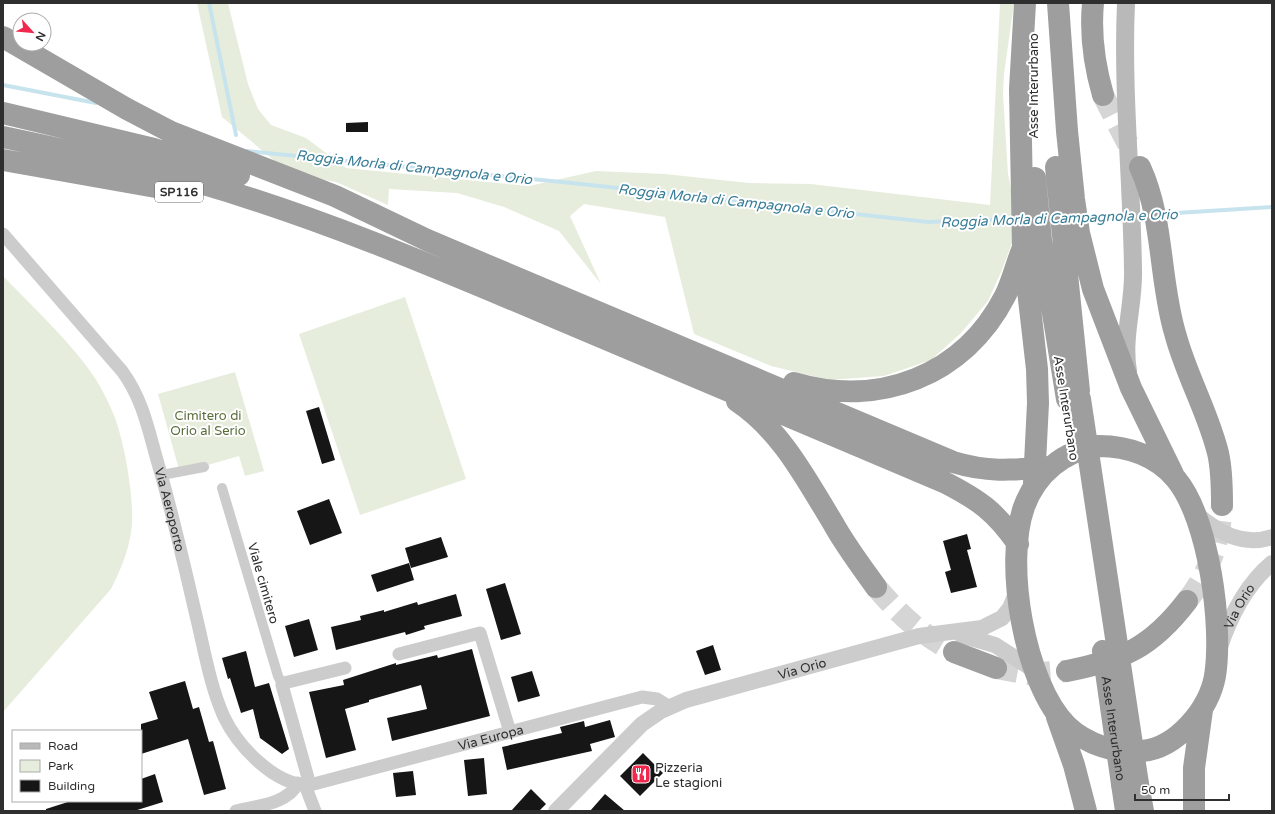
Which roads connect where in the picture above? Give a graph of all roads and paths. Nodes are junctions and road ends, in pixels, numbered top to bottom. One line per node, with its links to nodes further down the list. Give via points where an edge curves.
1 (1025, 3): 12 (highway, via 1020,88)
2 (1034, 3): 12 (highway, Asse Interurbano)
3 (1057, 3): 15 (highway, Asse Interurbano, via 1055,105)
4 (1093, 3): 7 (highway, via 1092,46)
5 (1126, 3): 20 (main road, via 1125,94 1134,284 1126,362)
6 (4, 35): 16 (highway, via 170,132 336,196)
7 (1103, 95)
8 (3, 114): 16 (highway, via 206,164)
9 (3, 137): 14 (highway, via 199,183)
10 (3, 161): 14 (highway, SP116, via 167,189 323,230)
11 (1140, 167): 27 (highway, via 1151,197 1174,332 1219,454)
12 (1029, 196): 17 (highway)
13 (3, 234): 23 (street, Via Aeroporto, via 132,384 144,412)
14 (352, 235): 19 (highway)
15 (1071, 235): 20 (highway); 21 (highway, Asse Interurbano)
16 (427, 240): 18 (highway)
17 (1029, 241): 18 (highway, via 1006,294 982,330 965,349 942,366 894,387 837,392 815,389 785,381 694,343); 21 (highway, Asse Interurbano); 24 (highway)
18 (639, 329): 24 (highway, via 952,462 991,471)
19 (704, 380): 30 (highway, via 971,495 997,516); 32 (highway, via 744,406 787,450 802,470 837,531)
20 (1131, 388): 25 (highway, via 1172,468)
21 (1073, 399): 49 (highway, Asse Interurbano, bridge)
22 (204, 467): 23 (street)
23 (162, 475): 48 (street, Via Aeroporto, via 206,659 224,716 250,754 273,772)
24 (1040, 475): 25 (highway, via 1067,455 1091,447 1108,446 1149,456); 30 (highway, via 1022,513)
25 (1174, 477): 28 (highway)
26 (222, 488): 43 (street, Viale cimitero)
27 (1222, 505)
28 (1195, 513): 29 (street, via 1213,527 1238,539); 38 (highway, via 1203,534 1211,576)
29 (1272, 537)
30 (1018, 544): 33 (highway)
31 (1272, 563): 38 (street, Via Orio, via 1263,571 1236,609)
32 (876, 587)
33 (1017, 591): 35 (street, Via Orio, via 1010,608 1002,618 993,623 971,631); 41 (highway)
34 (1187, 601): 42 (highway, via 1166,627 1136,650 1108,662)
35 (936, 633): 41 (street, Via Orio, via 985,640); 44 (street, Via Orio, via 783,673 686,700)
36 (954, 652): 40 (highway)
37 (399, 654): 47 (street, via 480,633)
38 (1217, 656): 45 (highway, via 1215,678)
39 (344, 668): 43 (street)
40 (996, 668)
41 (1034, 670): 46 (highway)
42 (1066, 671)
43 (282, 684): 48 (street)
44 (670, 707): 47 (street, Via Europa, via 657,699 642,697); 52 (street, Via Orio, via 642,724)
45 (1203, 707): 46 (highway, via 1175,737 1145,751 1125,752 1108,749 1080,736 1067,726); 56 (highway, via 1194,768)
46 (1056, 712): 53 (highway)
47 (510, 732): 48 (street, Via Europa)
48 (304, 784): 50 (street, via 288,796); 51 (street)
49 (1130, 784): 54 (highway, Asse Interurbano); 55 (highway, Asse Interurbano)
50 (236, 811)
51 (315, 811)
52 (556, 811)
53 (1086, 811)
54 (1126, 811)
55 (1143, 811)
56 (1194, 811)

